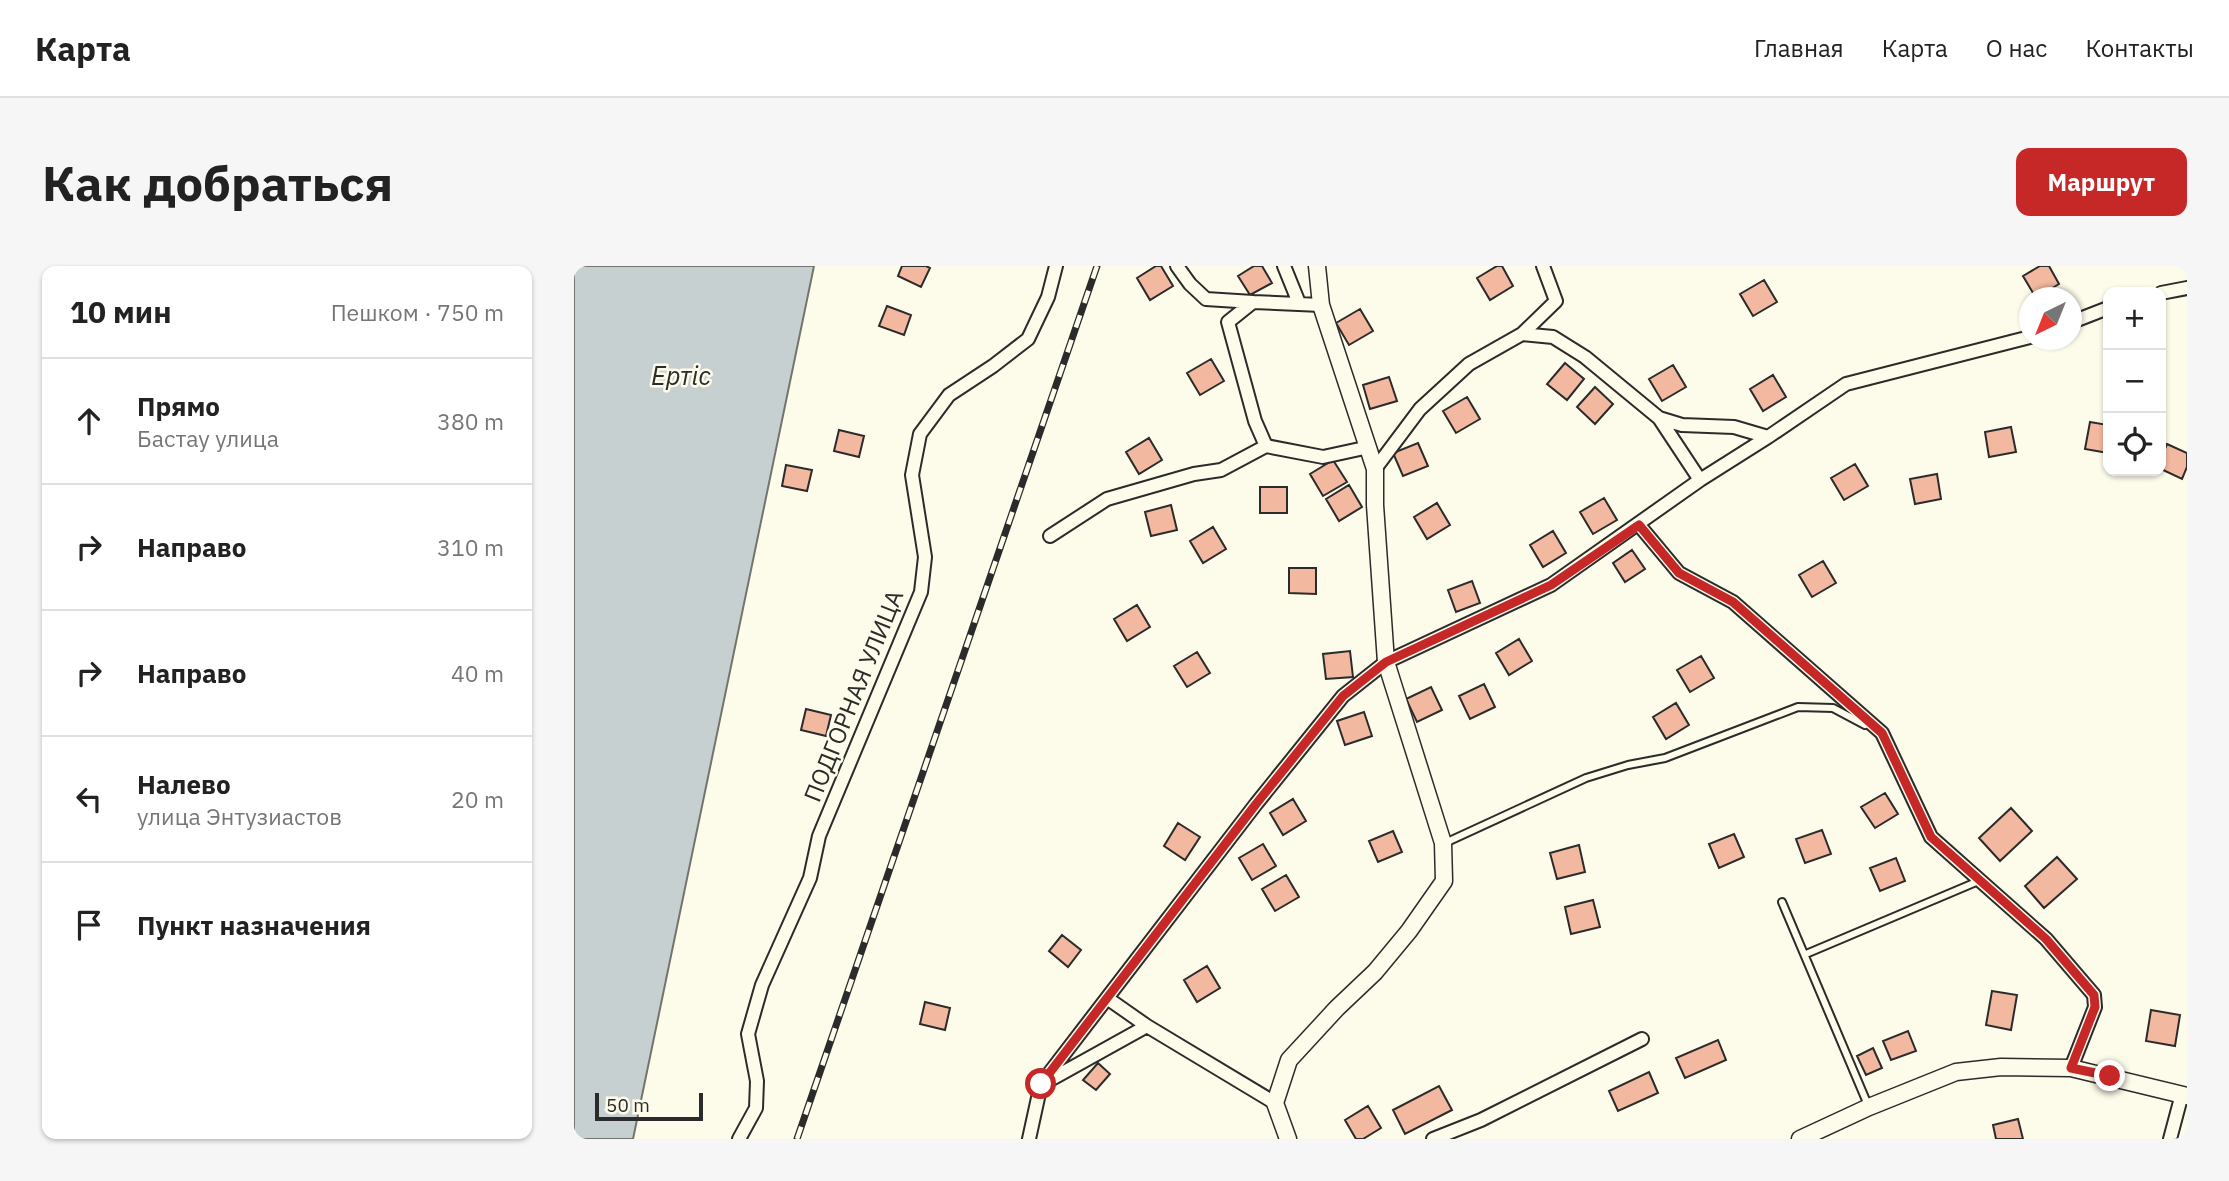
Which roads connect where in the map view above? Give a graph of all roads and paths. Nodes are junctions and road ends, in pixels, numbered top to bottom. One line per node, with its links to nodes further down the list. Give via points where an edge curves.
1 (1056, 266): 37 (street, ПОДГОРНАЯ УЛИЦА, via 1048,297 1028,339 949,395 920,435 912,475 925,557 921,592 819,836 810,878 762,985 748,1034 757,1081 756,1108)
2 (1177, 266): 8 (street, via 1206,299)
3 (1284, 266): 9 (street)
4 (1317, 266): 10 (street)
5 (1543, 266): 13 (street, via 1556,301)
6 (2187, 288): 7 (street)
7 (2166, 292)
8 (1253, 302): 9 (street); 17 (street, via 1228,322)
9 (1299, 303): 10 (street)
10 (1321, 305): 18 (street)
11 (2103, 311): 12 (street)
12 (2082, 318)
13 (1522, 334): 15 (street, via 1553,337 1585,357); 19 (street, via 1459,373 1420,409)
14 (2019, 340): 16 (street, via 1846,384)
15 (1659, 418): 16 (street, via 1682,425 1734,427); 20 (street)
16 (1768, 437): 20 (street)
17 (1266, 446): 18 (street, via 1324,457); 22 (street, via 1222,470 1107,499)
18 (1369, 447): 19 (street)
19 (1375, 469): 23 (street)
20 (1700, 480): 21 (street)
21 (1639, 525): 23 (street, via 1551,585); 24 (street, via 1679,573 1733,602)
22 (1050, 536)
23 (1386, 662): 25 (street); 29 (street, via 1343,696)
24 (1882, 733): 25 (lane, via 1833,708 1798,707 1665,758 1586,778); 26 (street, via 1931,837)
25 (1443, 843): 35 (street, via 1444,881 1375,972 1289,1060)
26 (1981, 880): 28 (lane); 32 (street, via 2046,939 2094,995 2095,1007)
27 (1782, 902): 28 (lane)
28 (1805, 954): 36 (lane)
29 (1107, 998): 30 (street); 33 (street)
30 (1147, 1026): 33 (street); 35 (street)
31 (1642, 1039): 40 (street, via 1481,1120)
32 (2071, 1068): 34 (street); 36 (street, via 1956,1072)
33 (1041, 1084): 38 (street)
34 (2185, 1095): 42 (street)
35 (1275, 1103): 39 (street)
36 (1869, 1107): 41 (street)
37 (739, 1139)
38 (1029, 1139)
39 (1288, 1139)
40 (1433, 1139)
41 (1800, 1139)
42 (2170, 1139)

